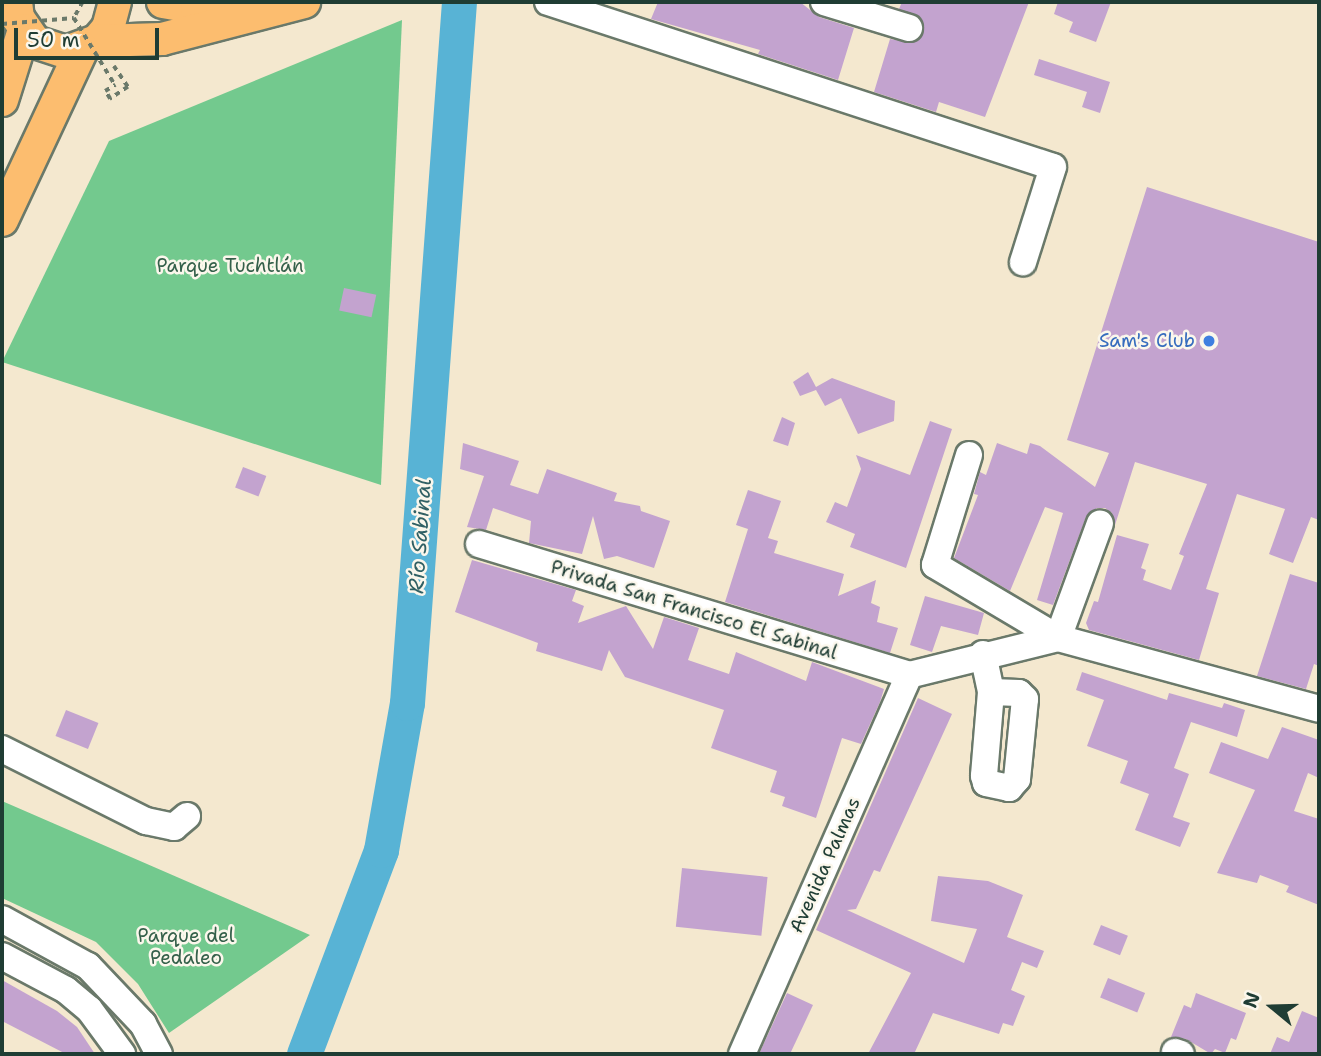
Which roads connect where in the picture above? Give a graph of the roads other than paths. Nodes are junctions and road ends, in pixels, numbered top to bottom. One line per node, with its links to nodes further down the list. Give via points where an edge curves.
1 (115, 2): 10 (main road, via 108,28)
2 (163, 2): 3 (main road, via 197,8)
3 (252, 2)
4 (304, 2): 10 (main road, via 162,39)
5 (548, 2): 13 (street, via 1054,167)
6 (824, 2): 7 (street)
7 (863, 8): 9 (street)
8 (14, 18): 10 (main road, via 50,50); 11 (main road)
9 (909, 28)
10 (90, 45): 12 (main road)
11 (2, 100)
12 (2, 220)
13 (1023, 262)
14 (969, 455): 17 (street, via 935,565)
15 (1100, 523): 17 (street)
16 (479, 544): 19 (street, Privada San Francisco El Sabinal)
17 (1058, 638): 18 (street); 21 (street)
18 (983, 654): 19 (street); 20 (street)
19 (909, 675): 28 (street, Avenida Palmas)
20 (991, 692)
21 (1319, 709)
22 (2, 749): 23 (street, via 146,821 174,827)
23 (187, 816)
24 (2, 919): 27 (street, via 88,966 143,1024)
25 (2, 956): 26 (street, via 89,1009)
26 (122, 1054)
27 (159, 1054)
28 (742, 1054)

